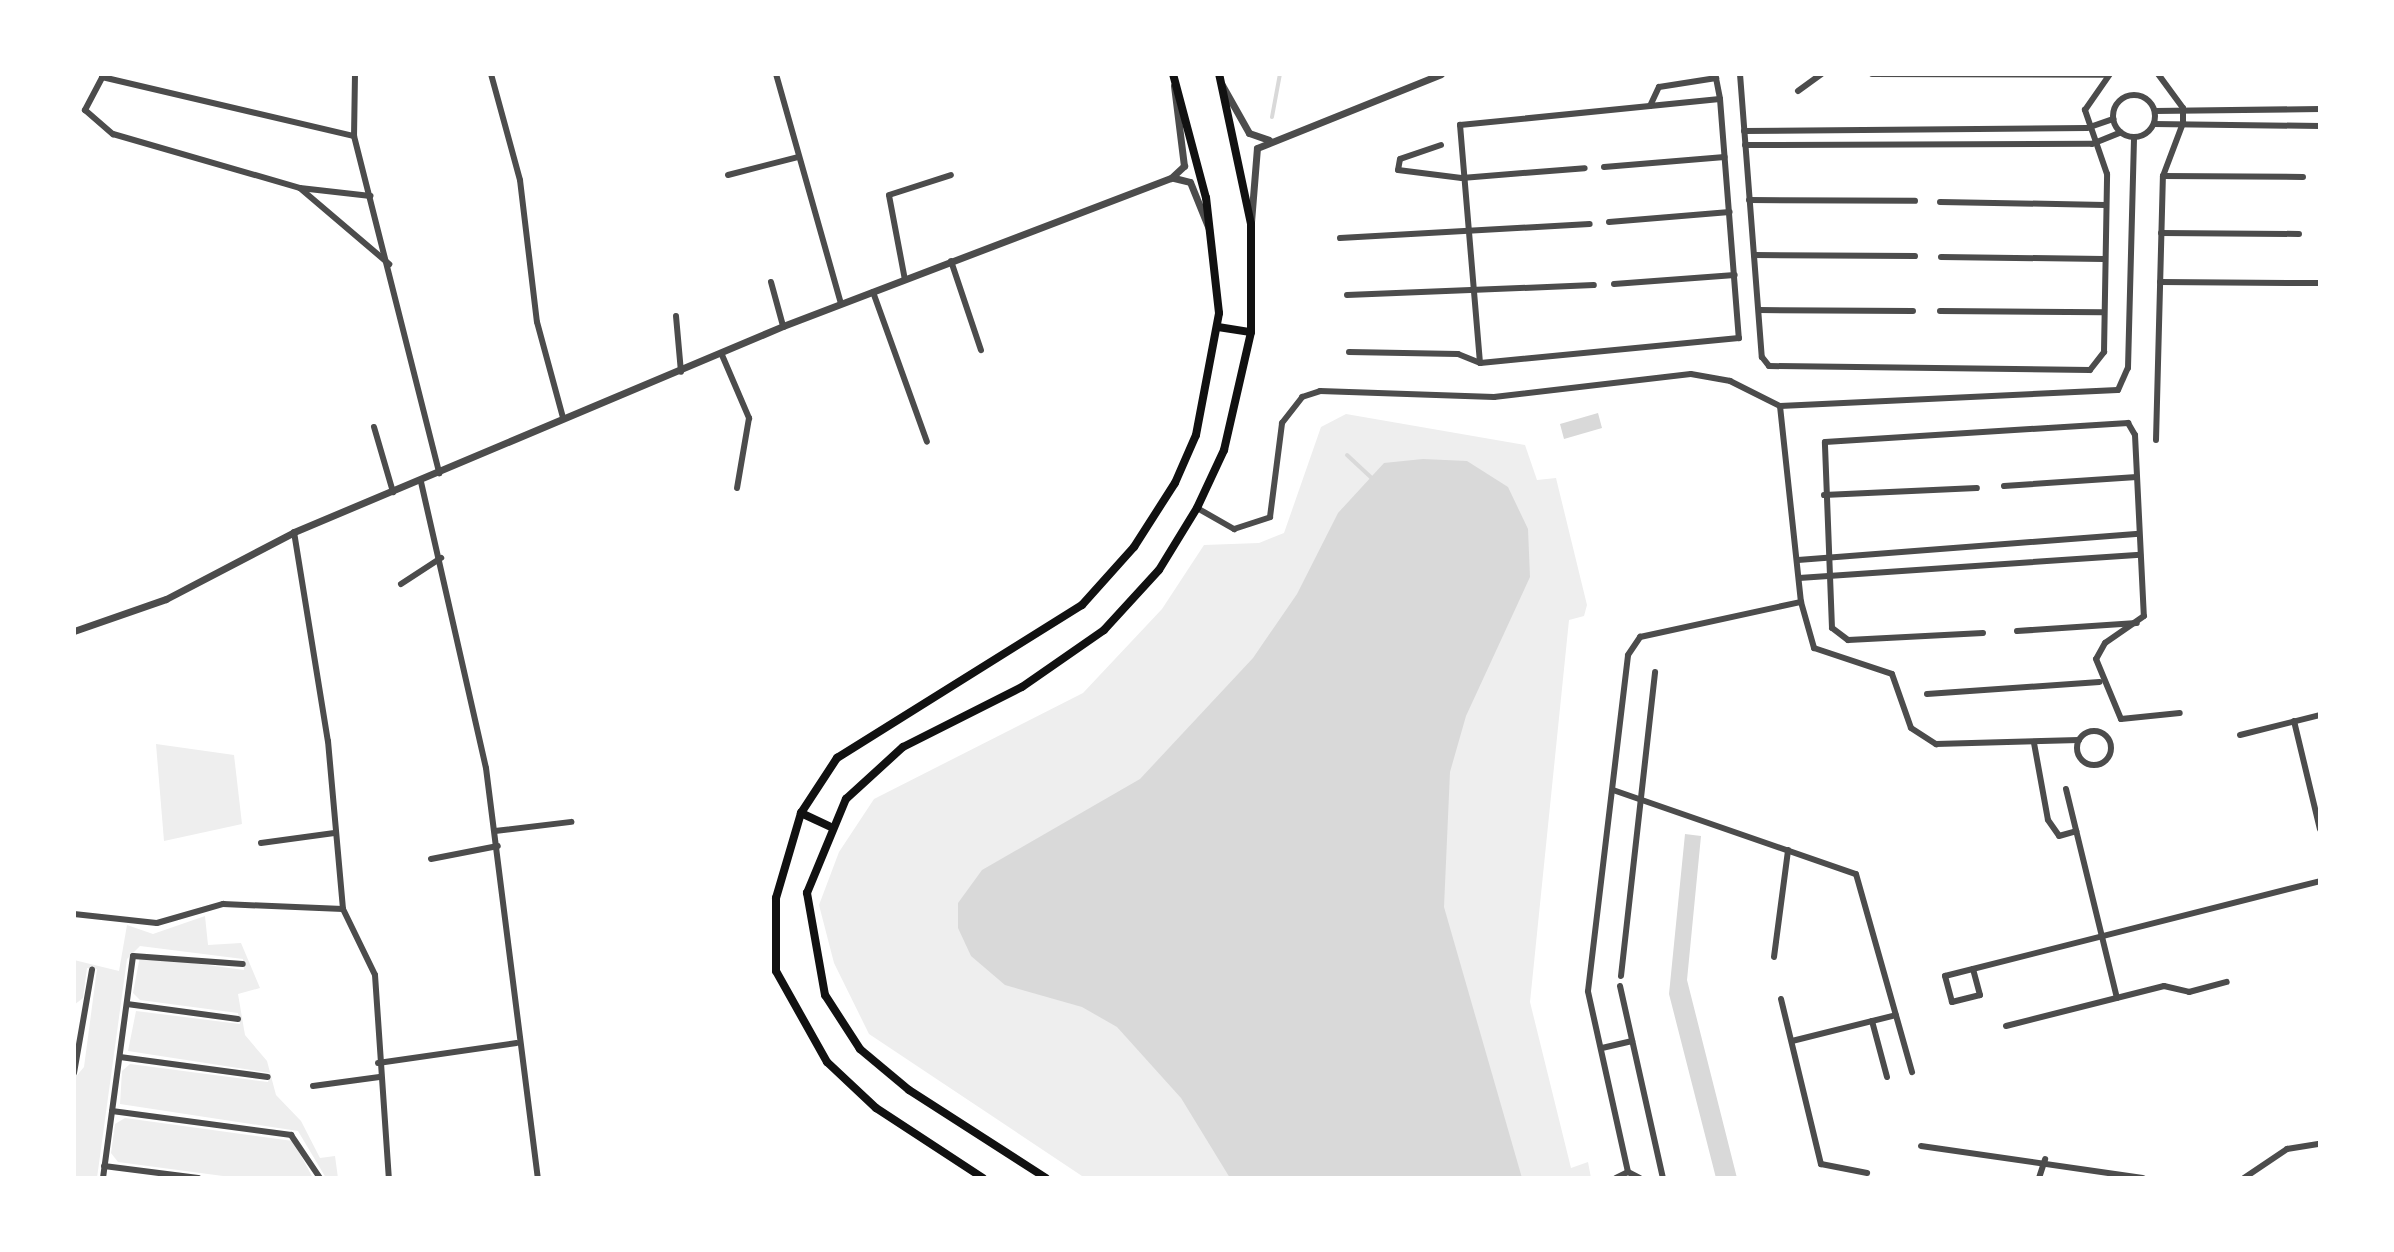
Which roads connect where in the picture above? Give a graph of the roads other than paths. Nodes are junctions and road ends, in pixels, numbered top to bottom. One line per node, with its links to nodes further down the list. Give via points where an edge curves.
1 (353, 74): 26 (street)
2 (491, 74): 90 (street, via 520,180 537,322)
3 (776, 74): 32 (street)
4 (1441, 74): 28 (street)
5 (1740, 74): 24 (street)
6 (1821, 74): 13 (street)
7 (1872, 74): 8 (street)
8 (2110, 74): 23 (street, via 2087,100)
9 (2158, 74): 16 (street)
10 (103, 75): 26 (street); 42 (street, via 85,110 113,134)
11 (1173, 77): 40 (street, via 1184,166); 55 (main road)
12 (1220, 78): 28 (street, via 1249,133); 50 (main road)
13 (1798, 91)
14 (1720, 99): 15 (street); 15 (street, via 1716,78 1658,88); 33 (street)
15 (1650, 106): 41 (street, via 1463,123 1457,131)
16 (2183, 108): 17 (street); 18 (street); 20 (street)
17 (2320, 109)
18 (2155, 111): 19 (street, via 2137,95 2124,97); 21 (street)
19 (2113, 119): 23 (street); 25 (street)
20 (2183, 123): 21 (street); 22 (street); 38 (street)
21 (2154, 124): 27 (street)
22 (2320, 126)
23 (2087, 128): 24 (street); 29 (street)
24 (1744, 131): 31 (street)
25 (2121, 132): 27 (street); 29 (street)
26 (354, 136): 43 (street)
27 (2134, 137): 89 (street, via 2128,368 2118,390)
28 (1269, 140): 50 (street, via 1253,156)
29 (2092, 144): 31 (street); 47 (street, via 2107,174)
30 (1441, 145): 41 (street, via 1400,159 1398,170)
31 (1745, 145): 44 (street)
32 (798, 157): 36 (street); 73 (street)
33 (1725, 157): 34 (street); 48 (street)
34 (1604, 167)
35 (1585, 168): 41 (street)
36 (728, 175)
37 (951, 175): 64 (street, via 889,195)
38 (2163, 176): 39 (street); 52 (street)
39 (2303, 177)
40 (1171, 178): 55 (street, via 1194,187); 61 (street)
41 (1462, 178): 53 (street)
42 (300, 188): 43 (street); 62 (street)
43 (371, 196): 62 (street)
44 (1749, 200): 45 (street); 57 (street)
45 (1915, 201)
46 (1940, 202): 47 (street)
47 (2105, 205): 60 (street)
48 (1730, 212): 49 (street); 63 (street)
49 (1609, 222)
50 (1251, 224): 81 (main road)
51 (1590, 224): 53 (street)
52 (2161, 233): 54 (street); 66 (street)
53 (1468, 234): 56 (street); 72 (street)
54 (2299, 234)
55 (1213, 238): 80 (main road)
56 (1340, 238)
57 (1754, 255): 58 (street); 74 (street)
58 (1915, 256)
59 (1941, 257): 60 (street)
60 (2104, 259): 77 (street)
61 (951, 261): 64 (street); 82 (street)
62 (389, 264): 94 (street)
63 (1735, 275): 68 (street); 85 (street, via 1741,334 1735,341)
64 (905, 280): 70 (street)
65 (771, 282): 79 (street)
66 (2160, 282): 67 (street); 92 (street)
67 (2320, 283)
68 (1614, 284)
69 (1594, 285): 72 (street)
70 (873, 292): 73 (street); 93 (street)
71 (1347, 295): 72 (street)
72 (1475, 295): 85 (street)
73 (841, 303): 79 (street)
74 (1759, 310): 75 (street); 77 (street, via 1769,366 2090,370 2104,352)
75 (1913, 311)
76 (1940, 311): 77 (street)
77 (2103, 312)
78 (676, 316): 87 (street)
79 (783, 326): 84 (street)
80 (1218, 327): 81 (main road); 129 (main road, via 1196,435 1134,547 1070,613 997,664 861,737 818,780)
81 (1251, 332): 102 (main road, via 1224,450)
82 (981, 350)
83 (1349, 352): 85 (street, via 1458,354)
84 (722, 355): 87 (street); 98 (street, via 749,418)
85 (1480, 363)
86 (1612, 369): 88 (street)
87 (681, 372): 90 (street)
88 (1613, 381): 89 (street, via 1691,374 1730,381); 102 (street, via 1494,397 1308,394 1282,423 1270,517 1234,529)
89 (1780, 406): 108 (street)
90 (563, 418): 94 (street)
91 (374, 427): 100 (street)
92 (2156, 440)
93 (927, 442)
94 (439, 473): 96 (street)
95 (2137, 477): 97 (street); 101 (street, via 2132,426 1833,436 1822,450); 104 (street)
96 (421, 482): 100 (street); 106 (street)
97 (2004, 486)
98 (737, 488)
99 (1977, 488): 101 (street)
100 (393, 492): 103 (street)
101 (1824, 495): 107 (street)
102 (1197, 508): 131 (main road, via 1159,570 1104,630 1022,687 903,747 846,799)
103 (294, 532): 114 (street, via 223,574); 135 (street, via 328,741)
104 (2139, 534): 105 (street); 107 (street)
105 (2140, 555): 109 (street); 113 (street)
106 (441, 558): 111 (street); 133 (street)
107 (1826, 558): 108 (street); 109 (street)
108 (1798, 560): 110 (street)
109 (1827, 576): 110 (street); 116 (street, via 1839,635)
110 (1799, 578): 112 (street)
111 (401, 584)
112 (1801, 602): 125 (street, via 1814,648 1898,680 1919,737 1936,744); 127 (street, via 1662,631 1632,645)
113 (2140, 622): 115 (street); 118 (street, via 2098,650)
114 (74, 631)
115 (2017, 631)
116 (1983, 633)
117 (1655, 672): 128 (street)
118 (2100, 682): 119 (street); 120 (street, via 2121,719)
119 (1927, 694)
120 (2180, 713)
121 (2320, 715): 122 (street)
122 (2294, 721): 123 (street); 132 (street)
123 (2240, 735)
124 (2079, 740): 124 (street, via 2087,732 2106,735 2109,756 2089,765 2080,759); 125 (street)
125 (2034, 743): 134 (street, via 2048,820 2059,836)
126 (2066, 789): 134 (street)
127 (1613, 790): 128 (street); 163 (street, via 1588,985)
128 (1639, 794): 138 (street); 148 (street)
129 (801, 813): 131 (main road); 179 (main road, via 774,905 776,971 792,1011 840,1076)
130 (571, 822): 133 (street)
131 (829, 826): 186 (main road, via 807,893 808,927 840,1025 909,1090)
132 (2320, 829)
133 (495, 831): 137 (street)
134 (2076, 831): 143 (street)
135 (334, 833): 136 (street); 141 (street)
136 (261, 843)
137 (498, 846): 139 (street); 162 (street)
138 (1788, 850): 144 (street); 156 (street, via 1860,878)
139 (431, 859)
140 (2320, 881): 143 (street)
141 (343, 909): 142 (street, via 223,904 157,923); 165 (street, via 375,975)
142 (74, 914)
143 (2102, 936): 146 (street); 151 (street)
144 (1774, 957)
145 (243, 964): 153 (street, via 138,952)
146 (1973, 969): 146 (street, via 1980,995 1952,1002 1945,976)
147 (92, 970): 155 (street)
148 (1621, 976)
149 (2227, 982): 151 (street)
150 (1620, 986): 160 (street)
151 (2117, 998): 159 (street)
152 (1781, 999): 161 (street)
153 (127, 1004): 157 (street); 164 (street)
154 (74, 1010): 155 (street)
155 (85, 1012): 167 (street)
156 (1896, 1015): 158 (street); 166 (street)
157 (238, 1019)
158 (1872, 1021): 161 (street); 170 (street)
159 (2006, 1026)
160 (1632, 1041): 163 (street); 189 (street)
161 (1792, 1041): 178 (street, via 1821,1164)
162 (517, 1043): 165 (street); 184 (street)
163 (1602, 1048): 177 (street)
164 (120, 1057): 168 (street); 172 (street)
165 (378, 1063): 169 (street)
166 (1912, 1072)
167 (74, 1073)
168 (268, 1077)
169 (379, 1077): 171 (street); 183 (street)
170 (1887, 1077)
171 (313, 1086)
172 (112, 1111): 176 (street); 182 (street, via 291,1135)
173 (2320, 1144): 192 (street, via 2287,1149)
174 (1921, 1146): 175 (street, via 1968,1157)
175 (2045, 1159): 190 (street); 191 (street)
176 (104, 1166): 180 (street); 181 (street)
177 (1628, 1172): 187 (street); 188 (street)
178 (1867, 1173)
179 (972, 1175): 185 (main road)
180 (103, 1178)
181 (198, 1178)
182 (320, 1178)
183 (389, 1178)
184 (538, 1178)
185 (983, 1178)
186 (1046, 1178)
187 (1616, 1178)
188 (1640, 1178)
189 (1663, 1178)
190 (2039, 1178)
191 (2143, 1178)
192 (2244, 1178)

